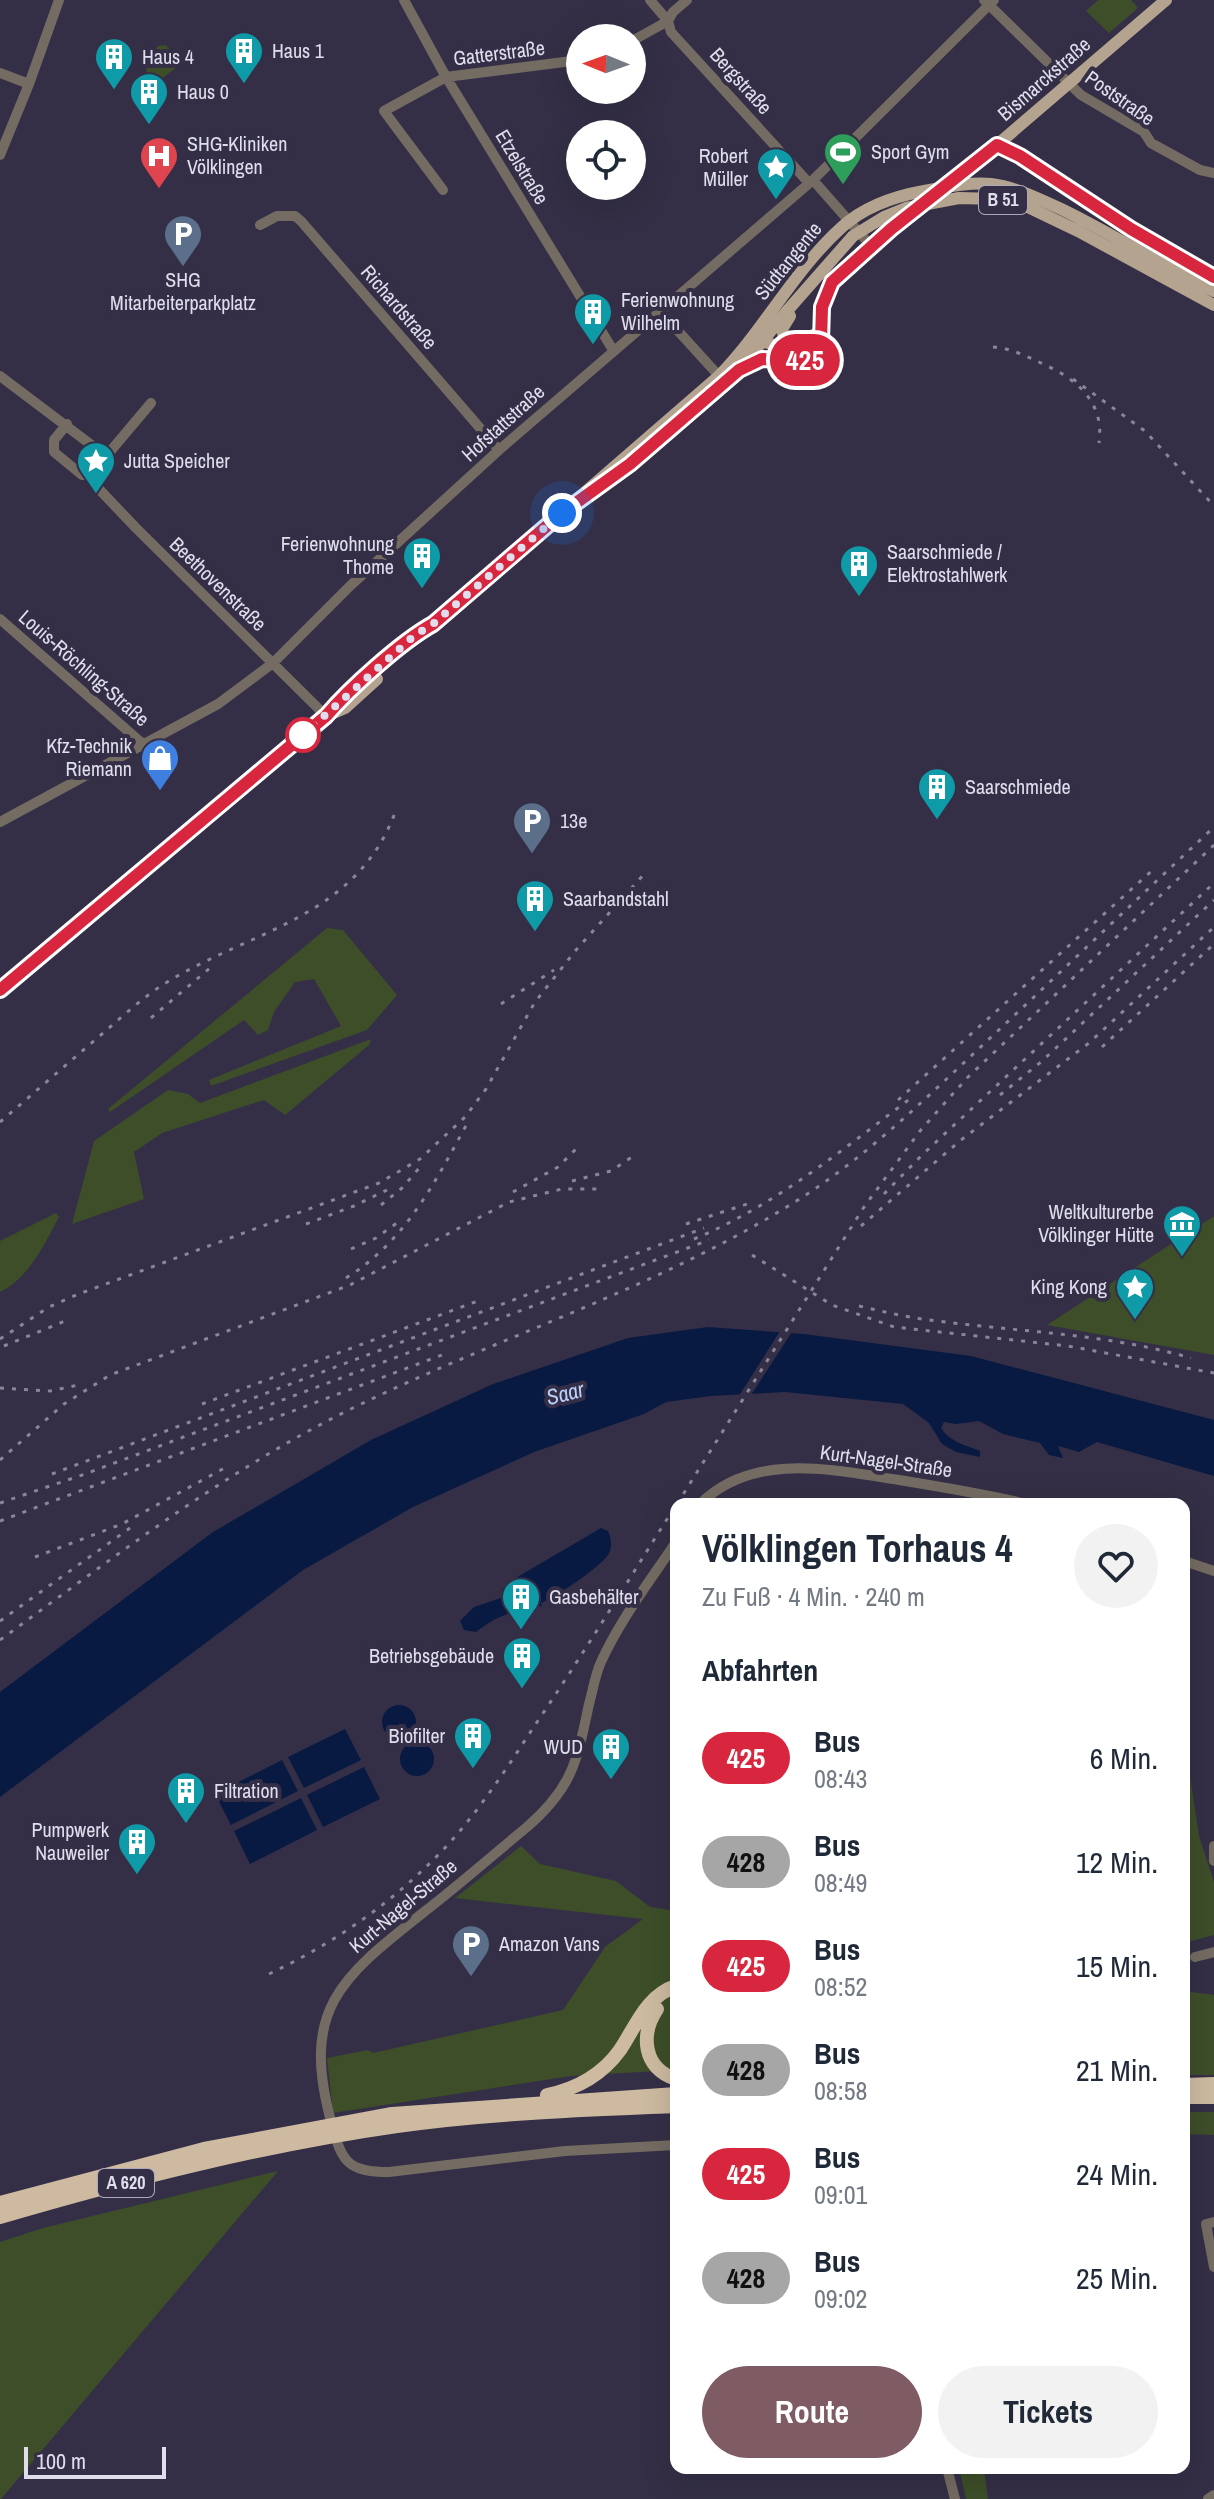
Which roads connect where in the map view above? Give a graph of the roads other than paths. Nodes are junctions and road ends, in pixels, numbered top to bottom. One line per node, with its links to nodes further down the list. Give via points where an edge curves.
1 (59, 0): 13 (street)
2 (404, 0): 11 (street, Etzelstraße)
3 (650, 0): 7 (street, Bergstraße)
4 (687, 0): 7 (street)
5 (1166, 0): 12 (main road, Bismarckstraße)
6 (989, 2): 12 (street, Poststraße); 17 (street, Hofstattstraße)
7 (668, 21): 8 (street); 17 (street, Bergstraße, via 671,32)
8 (646, 33)
9 (566, 62): 11 (street, Gatterstraße)
10 (0, 73): 13 (street)
11 (446, 77): 18 (street, Gatterstraße, via 384,111); 27 (street, Etzelstraße)
12 (1068, 83): 14 (main road, Bismarckstraße); 16 (street, Poststraße, via 1144,132 1151,143)
13 (29, 84): 15 (street)
14 (997, 145): 20 (main road, Bismarckstraße); 22 (main road, via 1131,229)
15 (0, 155)
16 (1214, 173)
17 (811, 181): 20 (street, Bergstraße); 23 (street, Hofstattstraße)
18 (443, 190)
19 (260, 225): 33 (street, Richardstraße, via 277,216 301,221)
20 (871, 246): 24 (main road, Bismarckstraße, via 832,282)
21 (809, 285): 22 (main road, Südtangente / B 51, via 853,236 884,217 959,198 997,199 1050,217); 25 (main road, via 782,335 799,344); 26 (main road, Südtangente / B 51)
22 (1211, 292): 26 (main road, Südtangente / B 51, via 1032,195 989,184 959,185 904,194 844,225 797,277)
23 (659, 310): 27 (street, Hofstattstraße); 30 (street)
24 (820, 321): 25 (main road); 28 (main road, via 821,341 811,357 762,359)
25 (815, 334): 26 (main road, via 807,350 800,351)
26 (762, 337): 28 (main road, B 51); 30 (main road, B 51)
27 (613, 350): 33 (street, Hofstattstraße)
28 (739, 370): 36 (main road, B 51, via 630,464)
29 (0, 376): 32 (street)
30 (719, 376): 36 (main road, B 51)
31 (151, 403): 34 (street)
32 (67, 424): 34 (street); 35 (street, Beethovenstraße, via 54,440 54,452 82,475)
33 (499, 450): 38 (street, Hofstattstraße)
34 (106, 456): 35 (street)
35 (92, 473): 38 (street, Beethovenstraße, via 97,487 136,528)
36 (562, 513): 39 (main road, B 51)
37 (0, 619): 40 (street, Louis-Röchling-Straße)
38 (273, 663): 39 (street, Beethovenstraße); 40 (street, Hofstattstraße, via 226,699)
39 (326, 716): 42 (main road, B 51)
40 (144, 745): 41 (street, Hofstattstraße)
41 (0, 822)
42 (0, 990)
43 (708, 1498): 44 (street, Kurt-Nagel-Straße, via 747,1475 793,1468)
44 (1001, 1498)
45 (670, 1551): 63 (street, Kurt-Nagel-Straße, via 599,1666 578,1754 561,1791 537,1818 351,1974 327,2012 320,2057 338,2148 351,2166 368,2172)
46 (1190, 1563): 47 (street)
47 (1214, 1571)
48 (1214, 1846): 49 (street)
49 (1214, 1861)
50 (1214, 1952): 51 (street)
51 (1195, 1957)
52 (670, 1988): 60 (highway, via 651,2001 618,2052 592,2078 555,2093)
53 (670, 1999): 54 (highway, via 657,2008 645,2035 652,2063)
54 (670, 2076)
55 (1214, 2084): 56 (highway)
56 (1190, 2085)
57 (670, 2094): 60 (highway, A 620)
58 (1190, 2097): 59 (highway)
59 (1214, 2097)
60 (503, 2104): 62 (highway, A 620)
61 (670, 2106): 62 (highway, A 620)
62 (395, 2120): 64 (highway, A 620)
63 (670, 2145)
64 (251, 2147): 65 (highway, A 620, via 190,2153); 66 (highway, A 620)
65 (0, 2203)
66 (0, 2217)
67 (1214, 2222): 68 (street, via 1206,2224)
68 (1214, 2267)
69 (949, 2474): 71 (street)
70 (1214, 2495): 72 (street)
71 (955, 2499)
72 (1208, 2499)

